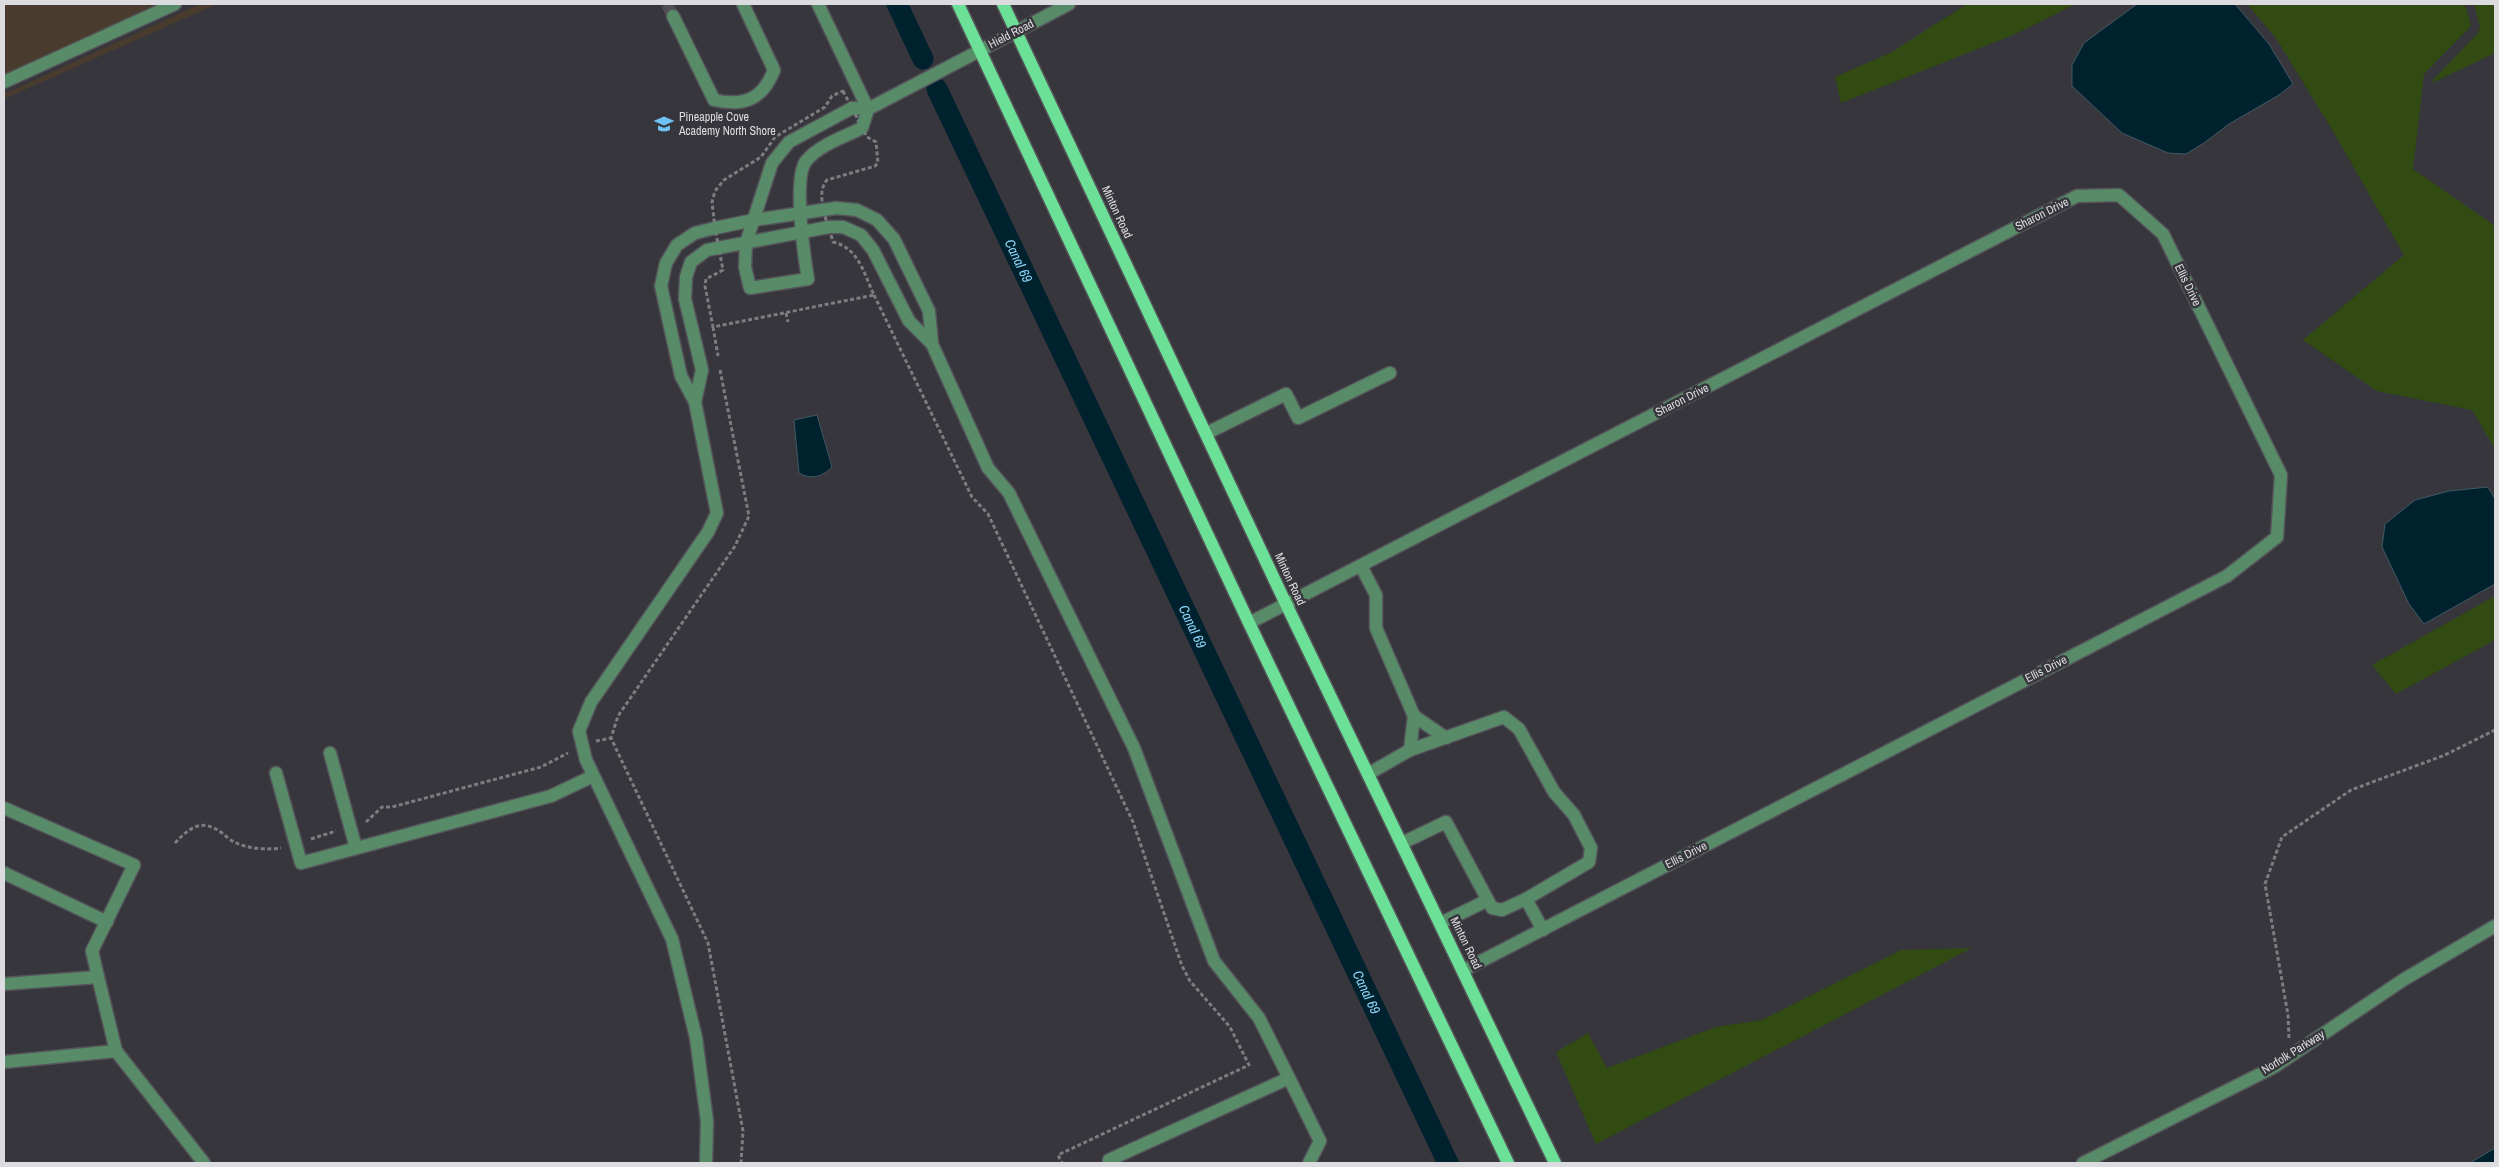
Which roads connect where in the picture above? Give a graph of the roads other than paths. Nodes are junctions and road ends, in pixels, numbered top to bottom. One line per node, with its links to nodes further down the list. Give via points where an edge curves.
1 (175, 4): 10 (street)
2 (743, 4): 7 (street, via 774,70 768,86 751,99 730,104 714,100)
3 (818, 4): 11 (street)
4 (958, 4): 9 (main road)
5 (1003, 4): 8 (main road, Minton Road)
6 (1069, 4): 8 (street, Hield Road)
7 (673, 16)
8 (1016, 31): 9 (street, Hield Road); 24 (main road, Minton Road)
9 (980, 50): 11 (street, Hield Road); 27 (main road)
10 (4, 82)
11 (868, 109): 13 (street, via 862,128 807,160 800,171); 14 (street, via 852,108 789,142 772,163)
12 (2119, 195): 25 (street, Sharon Drive, via 2078,196); 44 (street, Ellis Drive, via 2163,234 2280,475 2277,537 2227,576)
13 (801, 213): 14 (street); 15 (street); 17 (street, via 850,209 877,220 894,239)
14 (754, 220): 16 (street); 21 (street, via 696,233 677,245 666,263 661,286)
15 (802, 233): 16 (street); 16 (street, via 808,279 750,288 745,267); 18 (street, via 843,227 861,235 873,250)
16 (746, 243): 20 (street, via 707,250 691,262 686,277 685,299)
17 (920, 292): 18 (street); 19 (street, via 929,311)
18 (899, 302): 19 (street, via 909,321)
19 (932, 344): 50 (street, via 988,468 1009,493 1134,748 1214,961 1259,1018)
20 (696, 345): 21 (street); 23 (street, via 702,370)
21 (675, 350): 23 (street, via 681,376)
22 (1390, 373): 24 (street, via 1298,418 1286,394)
23 (695, 402): 34 (street, via 717,513 708,532 591,702 579,730)
24 (1207, 433): 26 (main road, Minton Road)
25 (1361, 566): 26 (street, Sharon Drive); 28 (street, via 1376,595 1376,628)
26 (1286, 604): 27 (street, Sharon Drive); 33 (main road, Minton Road)
27 (1249, 623): 55 (main road)
28 (1414, 716): 29 (street); 30 (street)
29 (1446, 738): 30 (street); 39 (street, via 1504,717 1519,729 1554,792 1574,815 1591,848 1588,862)
30 (1410, 750): 33 (street)
31 (330, 752): 37 (street)
32 (276, 773): 37 (street, via 301,863)
33 (1368, 774): 36 (main road, Minton Road)
34 (593, 776): 37 (street, via 551,796); 52 (street, via 672,939 696,1038 708,1121)
35 (4, 808): 41 (street, via 134,865)
36 (1402, 843): 40 (street, via 1446,822); 42 (main road, Minton Road)
37 (356, 848)
38 (4, 873): 41 (street)
39 (1526, 899): 40 (street, via 1502,910 1492,908); 44 (street)
40 (1486, 901): 42 (street)
41 (107, 922): 46 (street, via 92,951)
42 (1441, 923): 45 (main road, Minton Road)
43 (2495, 926): 57 (street, Norfolk Parkway, via 2403,980 2274,1067)
44 (1543, 930): 45 (street, Ellis Drive)
45 (1464, 970): 56 (main road, Minton Road)
46 (98, 976): 47 (street); 48 (street)
47 (4, 984)
48 (116, 1051): 49 (street); 51 (street)
49 (4, 1062)
50 (1289, 1078): 53 (street, via 1109,1160); 54 (street, via 1320,1141)
51 (204, 1163)
52 (706, 1163)
53 (1109, 1163)
54 (1309, 1163)
55 (1508, 1163)
56 (1556, 1163)
57 (2083, 1163)

